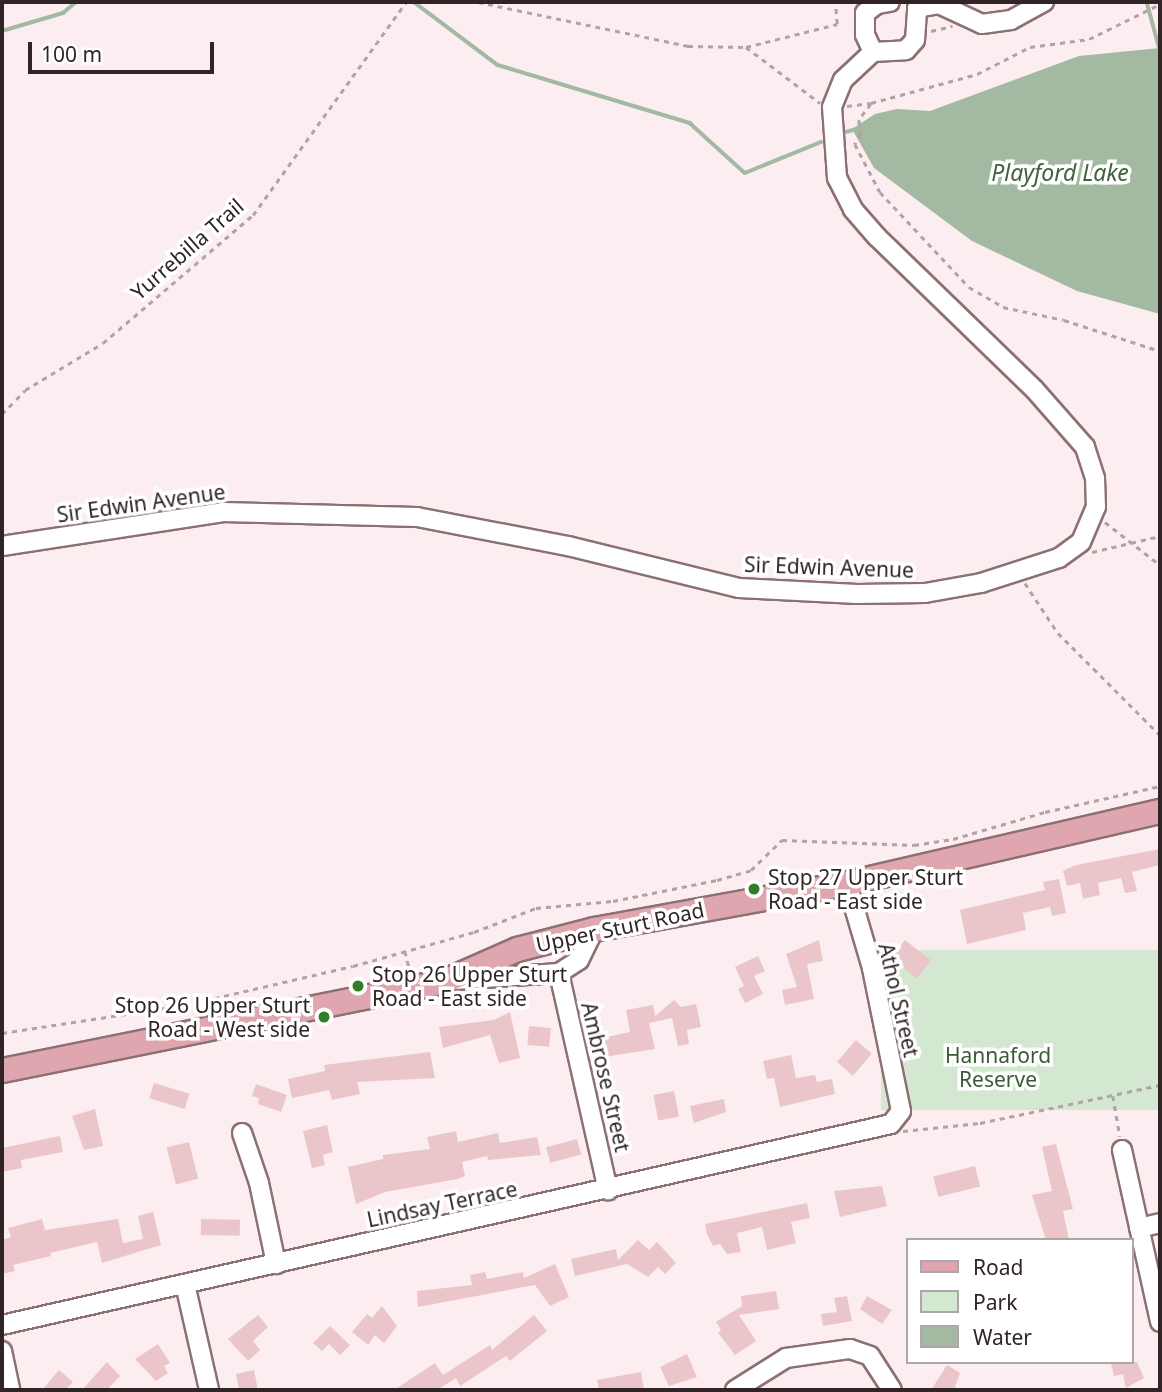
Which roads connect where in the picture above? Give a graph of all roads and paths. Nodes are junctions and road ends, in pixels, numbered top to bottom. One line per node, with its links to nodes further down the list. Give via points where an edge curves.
1 (478, 2): 10 (path, via 688,46)
2 (835, 2): 10 (path, via 837,24)
3 (892, 2): 7 (street); 11 (street, via 877,4 865,13 865,35)
4 (1044, 2): 8 (street, via 1011,20)
5 (405, 3): 15 (path, Yurrebilla Trail, via 253,215 103,343 25,390)
6 (1158, 5): 12 (path, via 1089,38 1030,47 977,74)
7 (917, 8): 8 (street, via 939,4); 9 (street)
8 (972, 22): 9 (path)
9 (915, 40): 11 (street, via 906,50)
10 (746, 47): 13 (path, via 813,100)
11 (873, 52): 13 (street, Sir Edwin Avenue, via 843,80)
12 (872, 103): 13 (path); 14 (path, via 859,120 861,134 855,144 880,192 984,300)
13 (832, 107): 16 (street, Sir Edwin Avenue, via 831,141 845,197 877,237 1071,427 1085,447 1095,478)
14 (1160, 351)
15 (2, 414)
16 (1095, 511): 18 (path); 22 (street, Sir Edwin Avenue, via 1081,542 1059,558)
17 (1160, 536): 18 (path)
18 (1133, 544): 20 (path); 21 (path)
19 (2, 546): 22 (street, Sir Edwin Avenue, via 223,512 417,517 568,546 738,588 793,593 925,593)
20 (1085, 553)
21 (1160, 565)
22 (1018, 571): 23 (path, via 1058,633)
23 (1160, 735)
24 (1160, 786): 30 (path, via 927,843 782,840 751,870 717,880 613,901 536,908 474,932 353,966 185,1005)
25 (1160, 811): 26 (main road, Upper Sturt Road)
26 (847, 883): 27 (main road, Upper Sturt Road); 34 (street, Athol Street, via 872,968 901,1111)
27 (594, 929): 28 (street, via 579,960); 29 (main road, Upper Sturt Road, via 517,949)
28 (559, 973): 29 (street); 37 (street, Ambrose Street)
29 (444, 981): 31 (main road, Upper Sturt Road)
30 (2, 1033)
31 (2, 1070)
32 (1160, 1085): 33 (path)
33 (1113, 1096): 34 (path, via 936,1131 898,1131); 36 (path)
34 (891, 1125): 37 (street, Lindsay Terrace)
35 (242, 1133): 40 (street, via 259,1183)
36 (1122, 1150): 39 (street)
37 (608, 1191): 40 (street, Lindsay Terrace)
38 (1160, 1223): 39 (street)
39 (1139, 1228): 42 (street)
40 (276, 1264): 41 (street, Lindsay Terrace)
41 (185, 1284): 43 (street, Lindsay Terrace); 46 (street)
42 (1160, 1322)
43 (2, 1325)
44 (2, 1351): 45 (street)
45 (10, 1390)
46 (209, 1390)
47 (735, 1390): 48 (street, via 786,1358 850,1349 870,1356)
48 (892, 1390)

